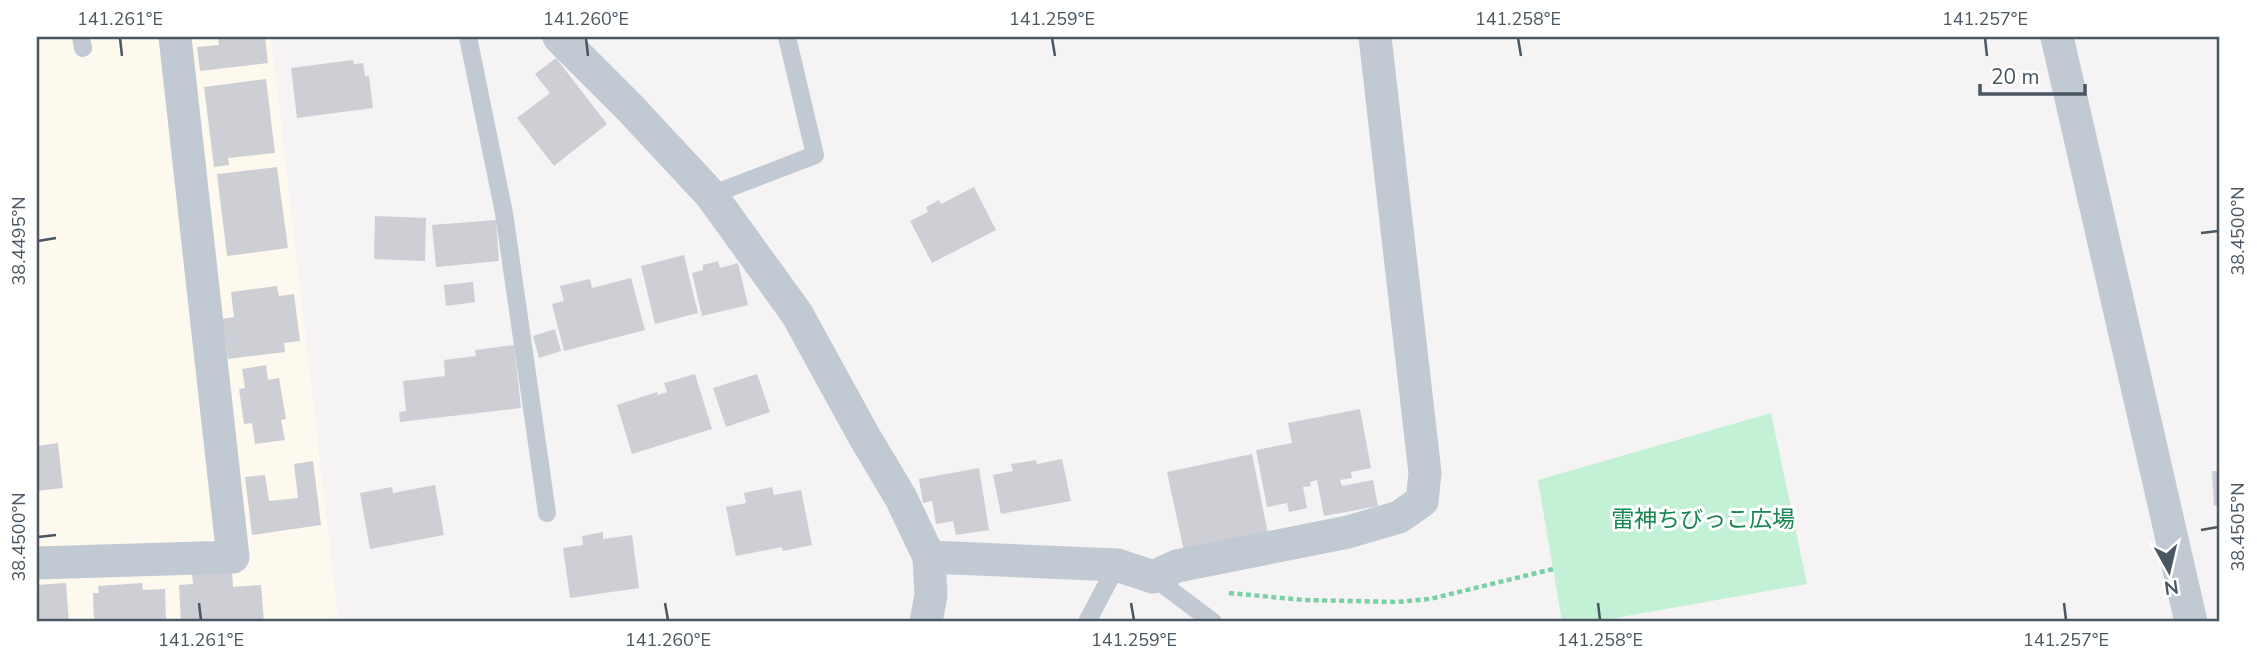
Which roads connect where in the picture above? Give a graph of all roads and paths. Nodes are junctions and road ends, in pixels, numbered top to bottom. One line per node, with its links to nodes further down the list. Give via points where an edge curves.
1 (174, 37): 10 (street, via 233,556)
2 (468, 37): 8 (lane, via 504,213)
3 (559, 37): 7 (street)
4 (786, 37): 7 (lane, via 815,155)
5 (1375, 37): 13 (street, via 1425,473 1422,501 1399,517 1348,532 1177,566)
6 (2057, 37): 18 (street)
7 (711, 195): 9 (street, via 797,314 901,498)
8 (547, 513)
9 (929, 557): 11 (street); 15 (street, via 931,595)
10 (37, 563)
11 (1117, 565): 13 (street); 16 (lane)
12 (1553, 569): 14 (path, via 1430,600 1304,600)
13 (1153, 577): 17 (lane)
14 (1222, 593)
15 (926, 622)
16 (1087, 622)
17 (1213, 622)
18 (2191, 622)

